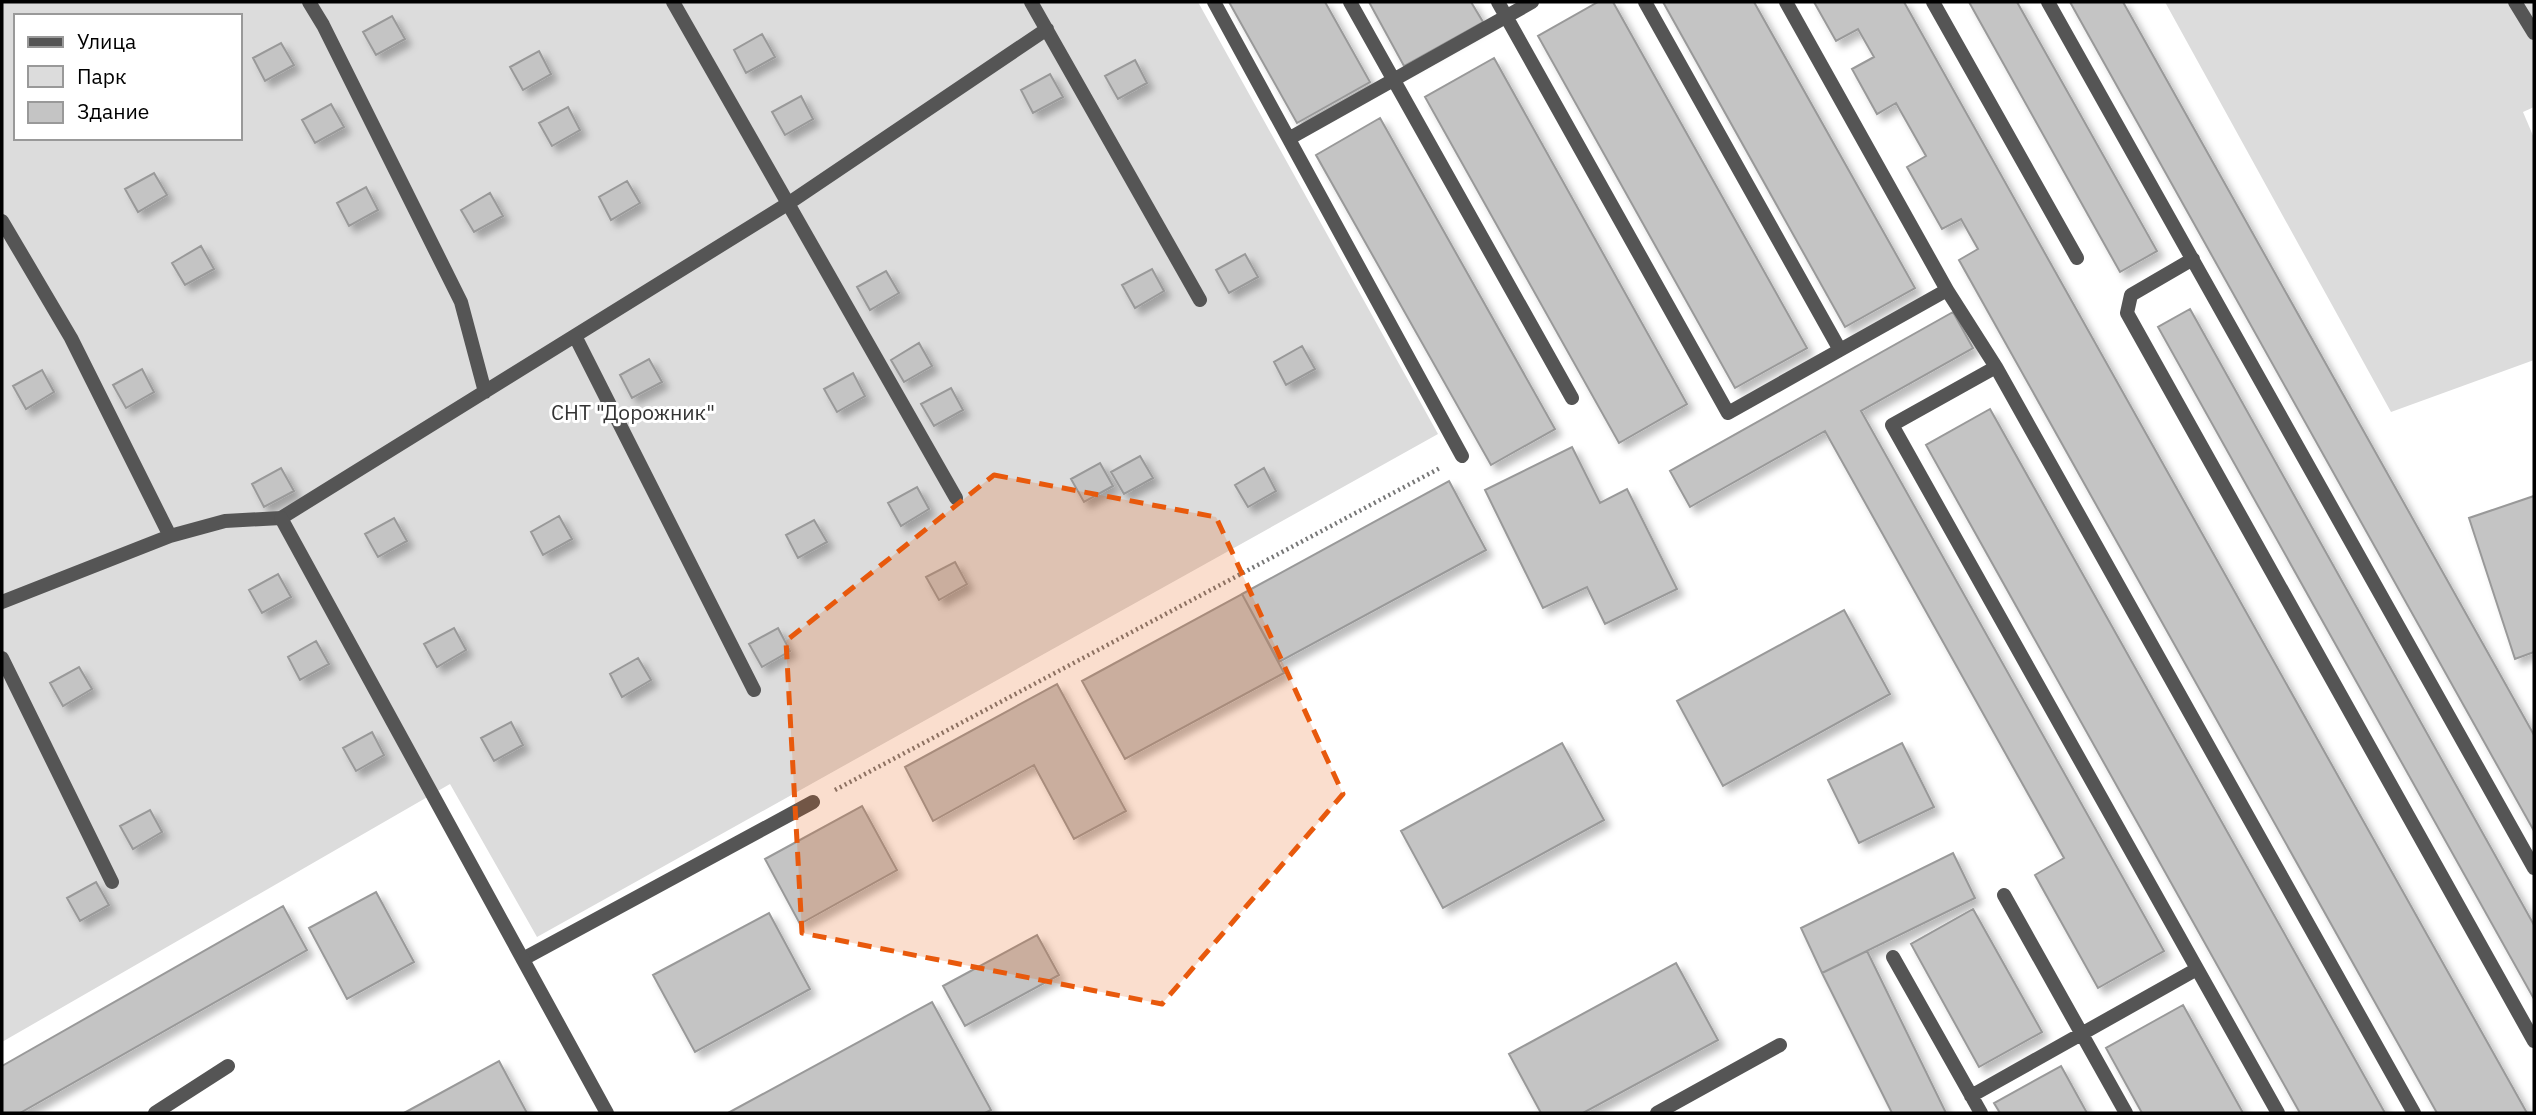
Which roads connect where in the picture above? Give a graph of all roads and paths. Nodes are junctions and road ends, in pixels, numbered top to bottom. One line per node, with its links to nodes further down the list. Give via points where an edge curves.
1 (309, 2): 27 (street, via 461,302)
2 (673, 2): 18 (street)
3 (1031, 2): 14 (street)
4 (1214, 2): 17 (street)
5 (1350, 2): 16 (street)
6 (1498, 2): 13 (street)
7 (1532, 2): 13 (street)
8 (1645, 2): 25 (street)
9 (1786, 2): 22 (street)
10 (1933, 2): 20 (street)
11 (2048, 2): 21 (street)
12 (2515, 2): 15 (street)
13 (1506, 16): 16 (street); 25 (street, via 1728,413)
14 (1047, 29): 18 (street); 23 (street)
15 (2534, 33)
16 (1394, 79): 17 (street); 28 (street)
17 (1290, 138): 29 (street)
18 (789, 203): 24 (street); 30 (street)
19 (2, 221): 32 (street, via 71,338)
20 (2077, 258)
21 (2193, 259): 37 (street); 44 (street, via 2131,295 2127,313)
22 (1947, 290): 25 (street); 26 (street)
23 (1200, 300)
24 (575, 336): 27 (street); 35 (street)
25 (1840, 350)
26 (1996, 367): 42 (street, via 1892,425); 54 (street)
27 (485, 392): 31 (street)
28 (1572, 398)
29 (1462, 456): 36 (path)
30 (956, 498)
31 (281, 518): 32 (street, via 225,521); 41 (street)
32 (170, 536): 33 (street)
33 (2, 601)
34 (2, 658): 38 (street)
35 (754, 690)
36 (813, 802): 41 (street)
37 (2534, 868)
38 (112, 882)
39 (2004, 895): 43 (street)
40 (1893, 957): 47 (street)
41 (523, 960): 49 (street)
42 (2197, 969): 43 (street); 53 (street)
43 (2081, 1034): 47 (street); 52 (street)
44 (2534, 1041)
45 (1780, 1045): 50 (street)
46 (228, 1066): 48 (street)
47 (1971, 1096): 51 (street)
48 (155, 1113)
49 (607, 1113)
50 (1657, 1113)
51 (1981, 1113)
52 (2126, 1113)
53 (2278, 1113)
54 (2414, 1113)

